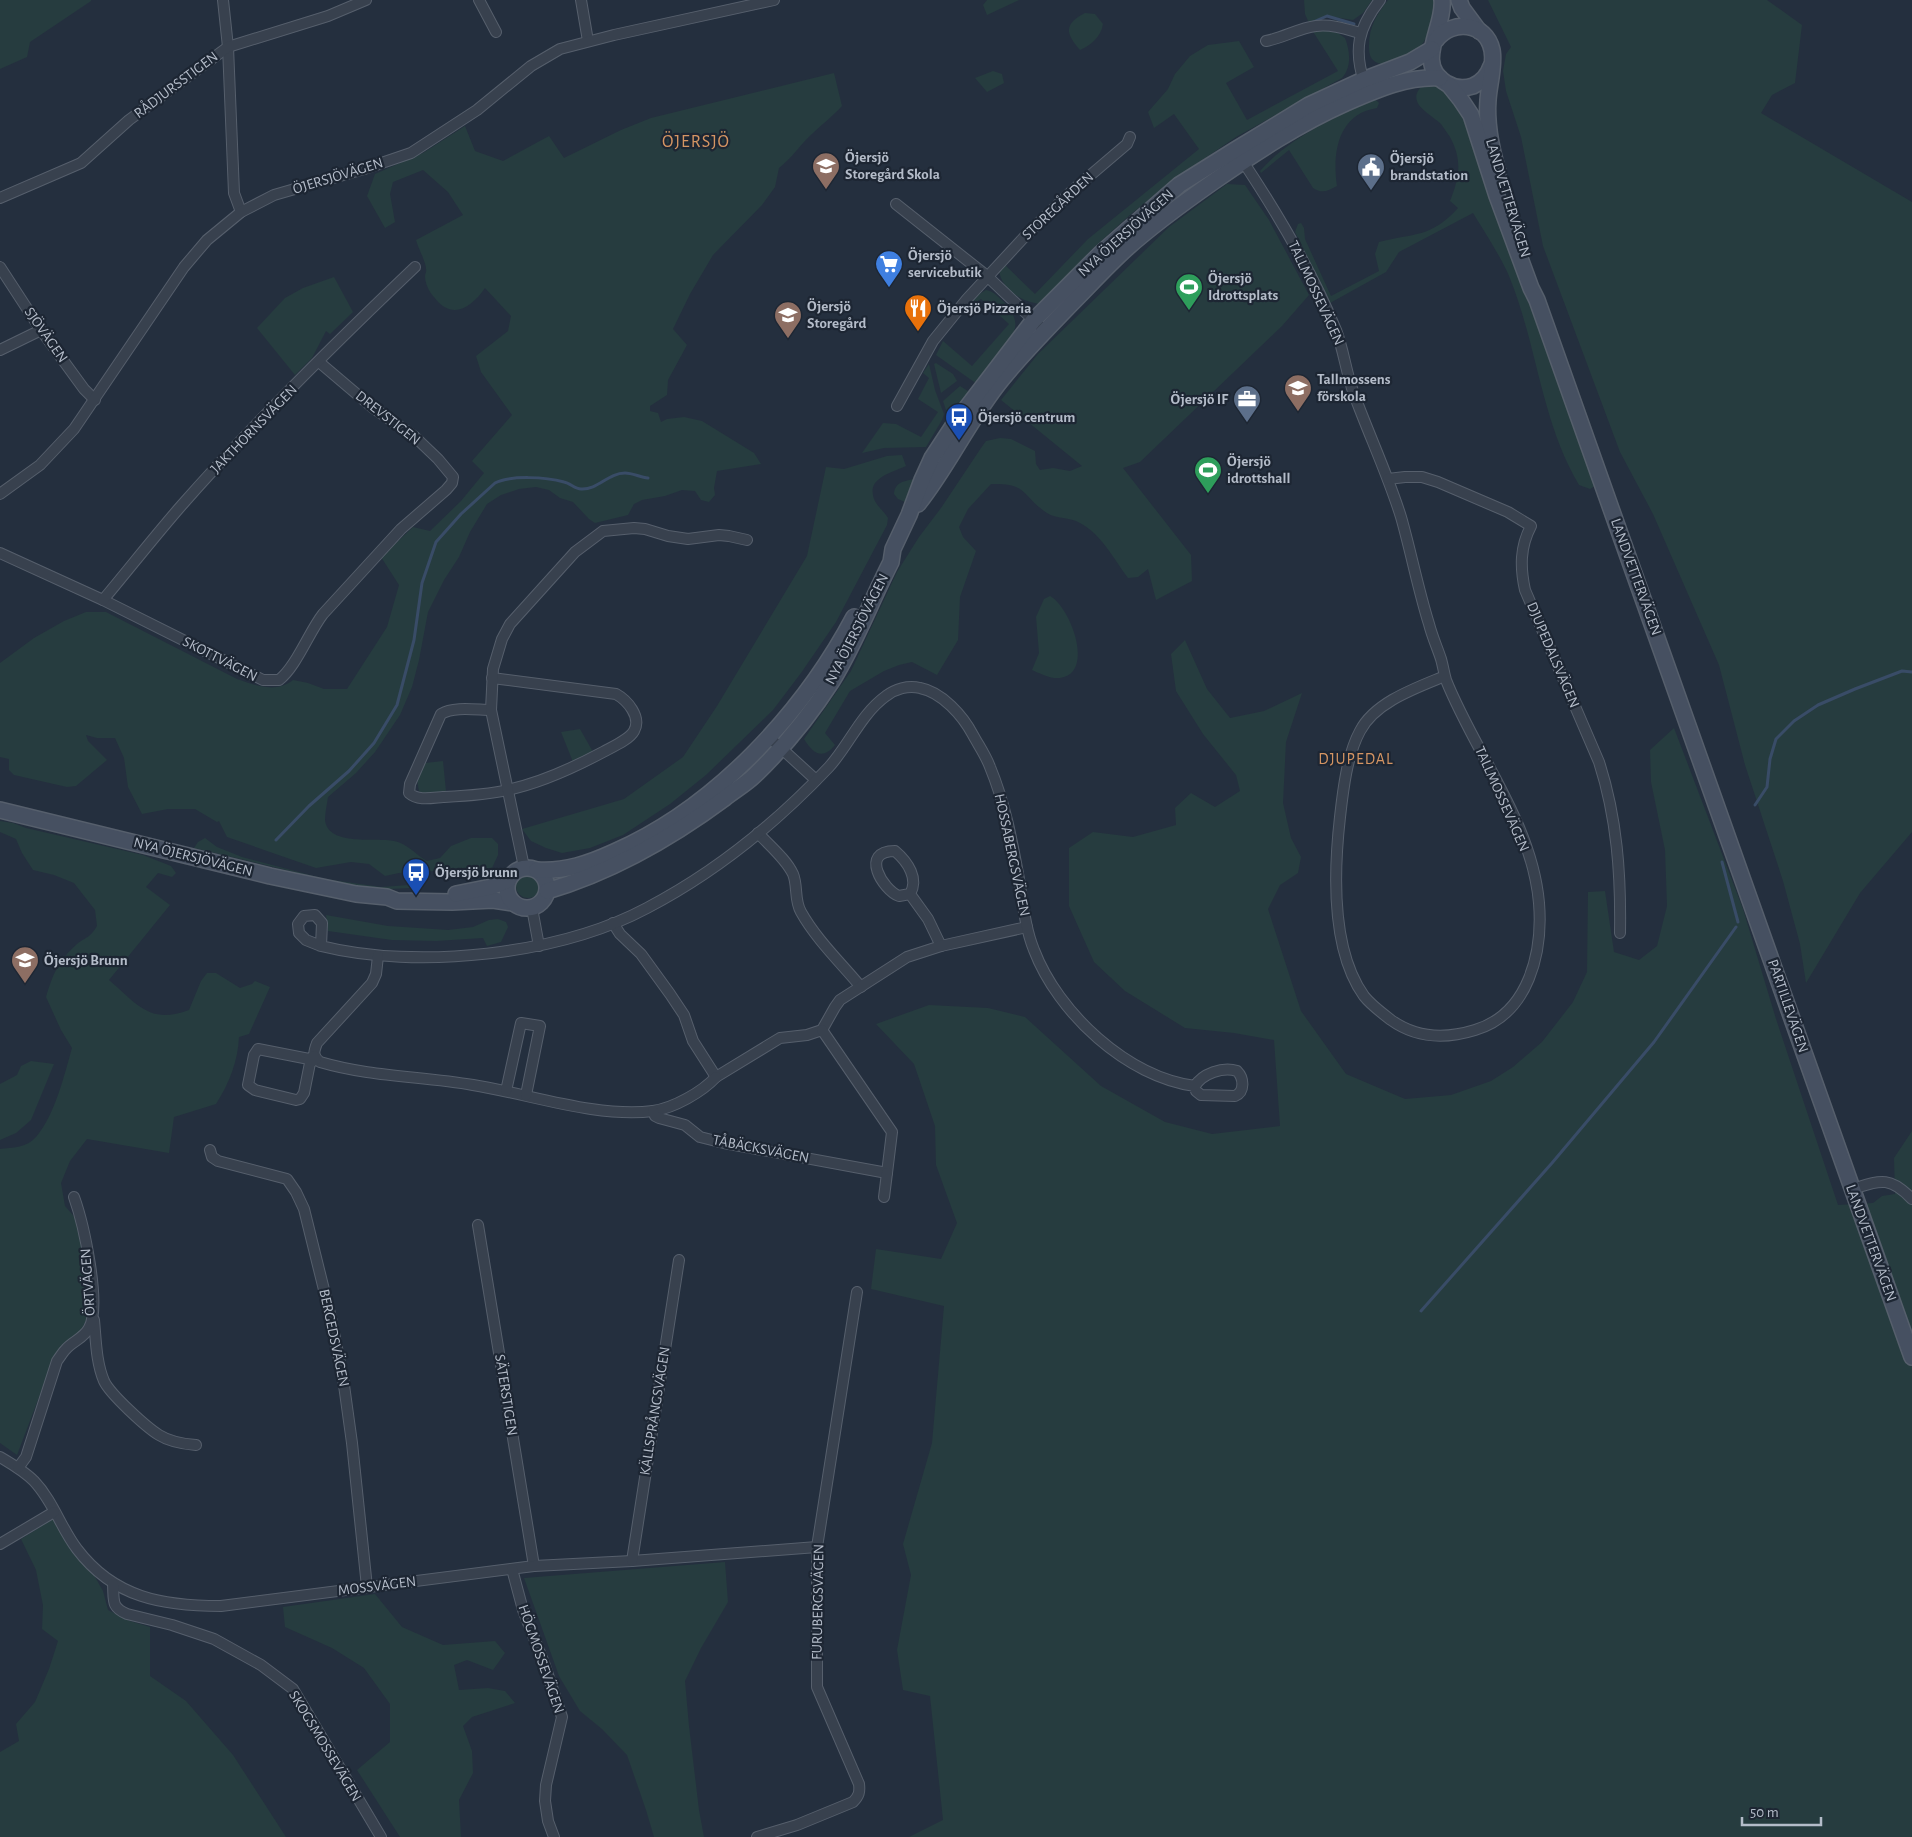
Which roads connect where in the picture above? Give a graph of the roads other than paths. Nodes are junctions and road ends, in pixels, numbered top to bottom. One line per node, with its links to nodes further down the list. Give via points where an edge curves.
1 (223, 0): 15 (street)
2 (366, 0): 15 (street, RÅDJURSSTIGEN, via 328,16)
3 (479, 0): 10 (street)
4 (581, 0): 12 (street)
5 (774, 0): 12 (street, ÖJERSJÖVÄGEN)
6 (1380, 0): 11 (street, via 1367,16)
7 (1442, 0): 14 (street, LANDVETTERVÄGEN)
8 (1459, 0): 9 (street, LANDVETTERVÄGEN)
9 (1479, 31): 14 (street, via 1465,26 1454,27 1444,32); 16 (street, LANDVETTERVÄGEN, via 1490,45)
10 (496, 32)
11 (1360, 33): 13 (street, via 1332,26 1316,26); 18 (street, via 1358,46)
12 (588, 41): 23 (street, ÖJERSJÖVÄGEN, via 547,56 477,110 411,152 274,195)
13 (1266, 41)
14 (1434, 44): 17 (street, LANDVETTERVÄGEN, via 1432,64); 18 (street, NYA ÖJERSJÖVÄGEN, via 1410,62)
15 (228, 47): 21 (street, RÅDJURSSTIGEN, via 130,120 81,163); 23 (street, via 234,193)
16 (1492, 65): 17 (street, via 1484,79 1475,85 1465,88); 27 (street, LANDVETTERVÄGEN, via 1487,110 1490,140 1507,204 1536,287)
17 (1444, 82): 18 (street, NYA ÖJERSJÖVÄGEN, via 1416,78); 27 (street, LANDVETTERVÄGEN, via 1461,100 1470,116)
18 (1366, 86): 20 (street, NYA ÖJERSJÖVÄGEN, via 1319,115)
19 (1130, 137): 26 (street, STOREGÅRDEN, via 1127,144 1073,190)
20 (1239, 155): 28 (street, NYA ÖJERSJÖVÄGEN, via 1179,185 1100,254); 30 (street, NYA ÖJERSJÖVÄGEN, via 1132,244); 36 (street, TALLMOSSEVÄGEN, via 1283,225 1331,320 1342,347 1353,391)
21 (0, 198)
22 (896, 204): 26 (street)
23 (241, 212): 33 (street, ÖJERSJÖVÄGEN, via 207,240 184,267)
24 (0, 267): 29 (street, SJÖVÄGEN)
25 (415, 267): 32 (street, JAKTHORNSVÄGEN)
26 (987, 276): 28 (street); 34 (street, STOREGÅRDEN, via 933,341)
27 (1537, 300): 52 (street, LANDVETTERVÄGEN)
28 (1033, 321): 30 (street); 38 (street, NYA ÖJERSJÖVÄGEN, via 951,429 925,472)
29 (41, 330): 31 (street); 33 (street, SJÖVÄGEN)
30 (1045, 331): 38 (street, NYA ÖJERSJÖVÄGEN, via 1001,380)
31 (0, 350)
32 (319, 362): 35 (street, DREVSTIGEN, via 372,407 415,437); 42 (street, JAKTHORNSVÄGEN, via 180,507)
33 (95, 400): 37 (street, ÖJERSJÖVÄGEN, via 58,448)
34 (897, 406)
35 (453, 478): 42 (street, SKOTTVÄGEN, via 446,490 401,529 323,614 279,680 262,680)
36 (1388, 479): 43 (street, TALLMOSSEVÄGEN); 62 (street, DJUPEDALSVÄGEN, via 1422,477 1438,482 1508,512 1531,526 1522,550 1525,590 1609,791 1620,862)
37 (0, 494)
38 (909, 515): 40 (street, NYA ÖJERSJÖVÄGEN)
39 (747, 540): 44 (street, via 719,535 688,539 634,528 602,531 574,552 510,624 497,651)
40 (893, 549): 46 (street, NYA ÖJERSJÖVÄGEN, via 884,558 846,632 801,700); 47 (street, NYA ÖJERSJÖVÄGEN, via 891,562 833,680)
41 (0, 553): 42 (street, SKOTTVÄGEN)
42 (103, 600)
43 (1444, 676): 43 (street, TALLMOSSEVÄGEN, via 1497,780 1524,843 1538,894 1540,923 1533,972 1508,1010 1484,1027 1440,1036 1399,1025 1366,999 1356,983 1339,923 1335,858 1349,765 1360,730 1378,710 1400,695)
44 (492, 678): 45 (street); 49 (street, via 607,691 629,704 637,723 634,733 583,763)
45 (491, 710): 49 (street); 49 (street, via 446,711 441,714 410,784 410,793 422,798)
46 (769, 737): 47 (street); 53 (street, NYA ÖJERSJÖVÄGEN, via 710,792 643,837 594,861 570,868)
47 (780, 748): 48 (street); 55 (street, NYA ÖJERSJÖVÄGEN, via 754,777 678,831 596,873)
48 (816, 780): 51 (street, HOSSABERGSVÄGEN); 61 (street, HOSSABERGSVÄGEN, via 885,696 906,687 919,687 944,700 959,713 989,765 1007,818)
49 (507, 790): 53 (street)
50 (0, 810): 57 (street, NYA ÖJERSJÖVÄGEN, via 288,880)
51 (758, 833): 60 (street, HOSSABERGSVÄGEN, via 682,888); 67 (street, via 793,874 796,901 801,911)
52 (1734, 855): 76 (street, PARTILLEVÄGEN)
53 (530, 869): 54 (street, NYA ÖJERSJÖVÄGEN, via 512,873); 55 (street, via 546,879)
54 (508, 880): 57 (street, NYA ÖJERSJÖVÄGEN, via 464,893); 58 (street, via 508,895)
55 (547, 891): 59 (street, NYA ÖJERSJÖVÄGEN, via 542,902)
56 (910, 894): 56 (street, via 914,876 898,853 890,851 878,858 876,869 891,890 899,896); 65 (street, via 928,919)
57 (386, 897): 58 (street, NYA ÖJERSJÖVÄGEN, via 397,901 493,900)
58 (513, 903): 59 (street, NYA ÖJERSJÖVÄGEN)
59 (532, 908): 64 (street)
60 (614, 923): 64 (street, HOSSABERGSVÄGEN); 70 (street, via 675,1001 693,1041)
61 (1027, 927): 65 (street); 71 (street, HOSSABERGSVÄGEN, via 1041,967 1057,994 1078,1019 1108,1047 1141,1068 1164,1079)
62 (1620, 933)
63 (320, 946): 66 (street, HOSSABERGSVÄGEN)
64 (539, 946): 66 (street, HOSSABERGSVÄGEN, via 456,956)
65 (941, 946): 67 (street, via 907,957)
66 (378, 956): 69 (street, via 372,983 317,1043 313,1051)
67 (861, 987): 68 (street, via 840,1000)
68 (822, 1030): 70 (street, via 780,1038); 77 (street, via 892,1132)
69 (315, 1058): 69 (street, via 258,1049 248,1085 254,1090 300,1099 310,1063); 72 (street, via 364,1072)
70 (716, 1077): 74 (street, via 679,1103)
71 (1195, 1086)
72 (506, 1092): 73 (street); 73 (street, via 521,1022 540,1026)
73 (526, 1095): 74 (street, via 609,1110)
74 (653, 1110): 77 (street, TÅBÄCKSVÄGEN, via 655,1116 685,1124 700,1137)
75 (210, 1150): 97 (street, BERGEDSVÄGEN, via 218,1162 287,1180 304,1209 343,1378)
76 (1841, 1158): 78 (street, LANDVETTERVÄGEN)
77 (887, 1173): 80 (street)
78 (1852, 1189): 81 (street, via 1885,1182 1901,1187); 86 (street, LANDVETTERVÄGEN)
79 (74, 1197): 85 (street, ÖRTVÄGEN, via 85,1238)
80 (884, 1197)
81 (1912, 1199)
82 (478, 1225): 94 (street, SÄTERSTIGEN)
83 (679, 1260): 93 (street, KÄLLSPRÅNGSVÄGEN)
84 (857, 1292): 92 (street, FURUBERGSVÄGEN)
85 (94, 1317): 87 (street, via 100,1370 105,1383 158,1435); 89 (street, ÖRTVÄGEN, via 86,1334 66,1349 58,1361 26,1457)
86 (1912, 1357)
87 (196, 1445)
88 (0, 1457): 89 (street, MOSSVÄGEN)
89 (18, 1468): 90 (street, MOSSVÄGEN, via 34,1482)
90 (54, 1512): 91 (street); 96 (street, MOSSVÄGEN, via 77,1549)
91 (0, 1544)
92 (817, 1547): 93 (street, MOSSVÄGEN); 100 (street, FURUBERGSVÄGEN, via 817,1687 860,1792 853,1802)
93 (632, 1562): 94 (street, MOSSVÄGEN)
94 (534, 1566): 95 (street, MOSSVÄGEN)
95 (512, 1569): 97 (street, MOSSVÄGEN); 99 (street, HÖGMOSSEVÄGEN, via 523,1610 562,1717 546,1785 548,1821)
96 (113, 1584): 97 (street, MOSSVÄGEN, via 144,1597 197,1606 221,1606); 98 (street, SKOGSMOSSEVÄGEN, via 113,1601 119,1610 214,1639 261,1665 292,1689)
97 (368, 1587)
98 (381, 1837)
99 (554, 1837)
100 (757, 1837)

